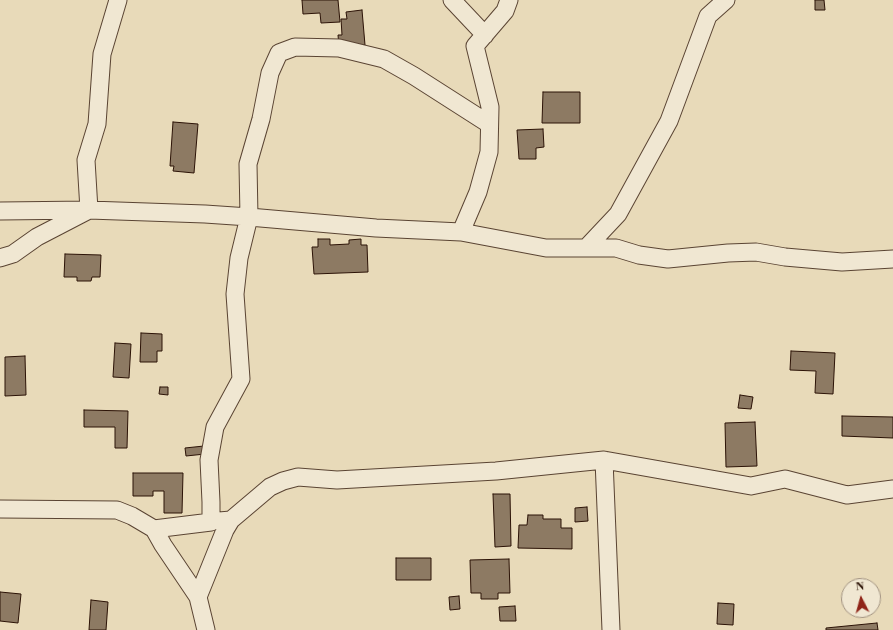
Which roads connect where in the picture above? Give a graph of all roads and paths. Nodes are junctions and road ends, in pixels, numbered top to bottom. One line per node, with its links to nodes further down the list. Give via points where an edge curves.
1 (118, 0): 7 (street, via 102,54 97,124 86,160)
2 (452, 0): 5 (street)
3 (509, 0): 5 (street, via 505,11)
4 (726, 0): 11 (street, via 708,16 668,121 618,214)
5 (485, 35): 6 (street, via 475,46 490,107)
6 (489, 124): 9 (street, via 384,59 339,48 295,47 279,53 270,73 248,164); 10 (street, via 489,152 478,192)
7 (89, 210): 8 (street); 9 (street); 12 (street, via 37,237 13,254)
8 (0, 211)
9 (249, 217): 10 (street, via 376,228); 18 (street, via 235,294 241,379 215,427 209,460)
10 (461, 232): 11 (street, via 546,248)
11 (586, 248): 13 (street, via 616,248 639,255 668,259 756,252 785,258 842,262)
12 (0, 258)
13 (893, 259)
14 (604, 460): 15 (street, via 751,486 785,479 847,495); 17 (street, via 496,471 345,480 298,477 270,487); 22 (street)
15 (893, 489)
16 (0, 509): 19 (street, via 117,510)
17 (231, 520): 18 (street); 20 (street)
18 (211, 522): 19 (street)
19 (154, 529): 20 (street)
20 (198, 597): 21 (street)
21 (206, 630)
22 (611, 630)

